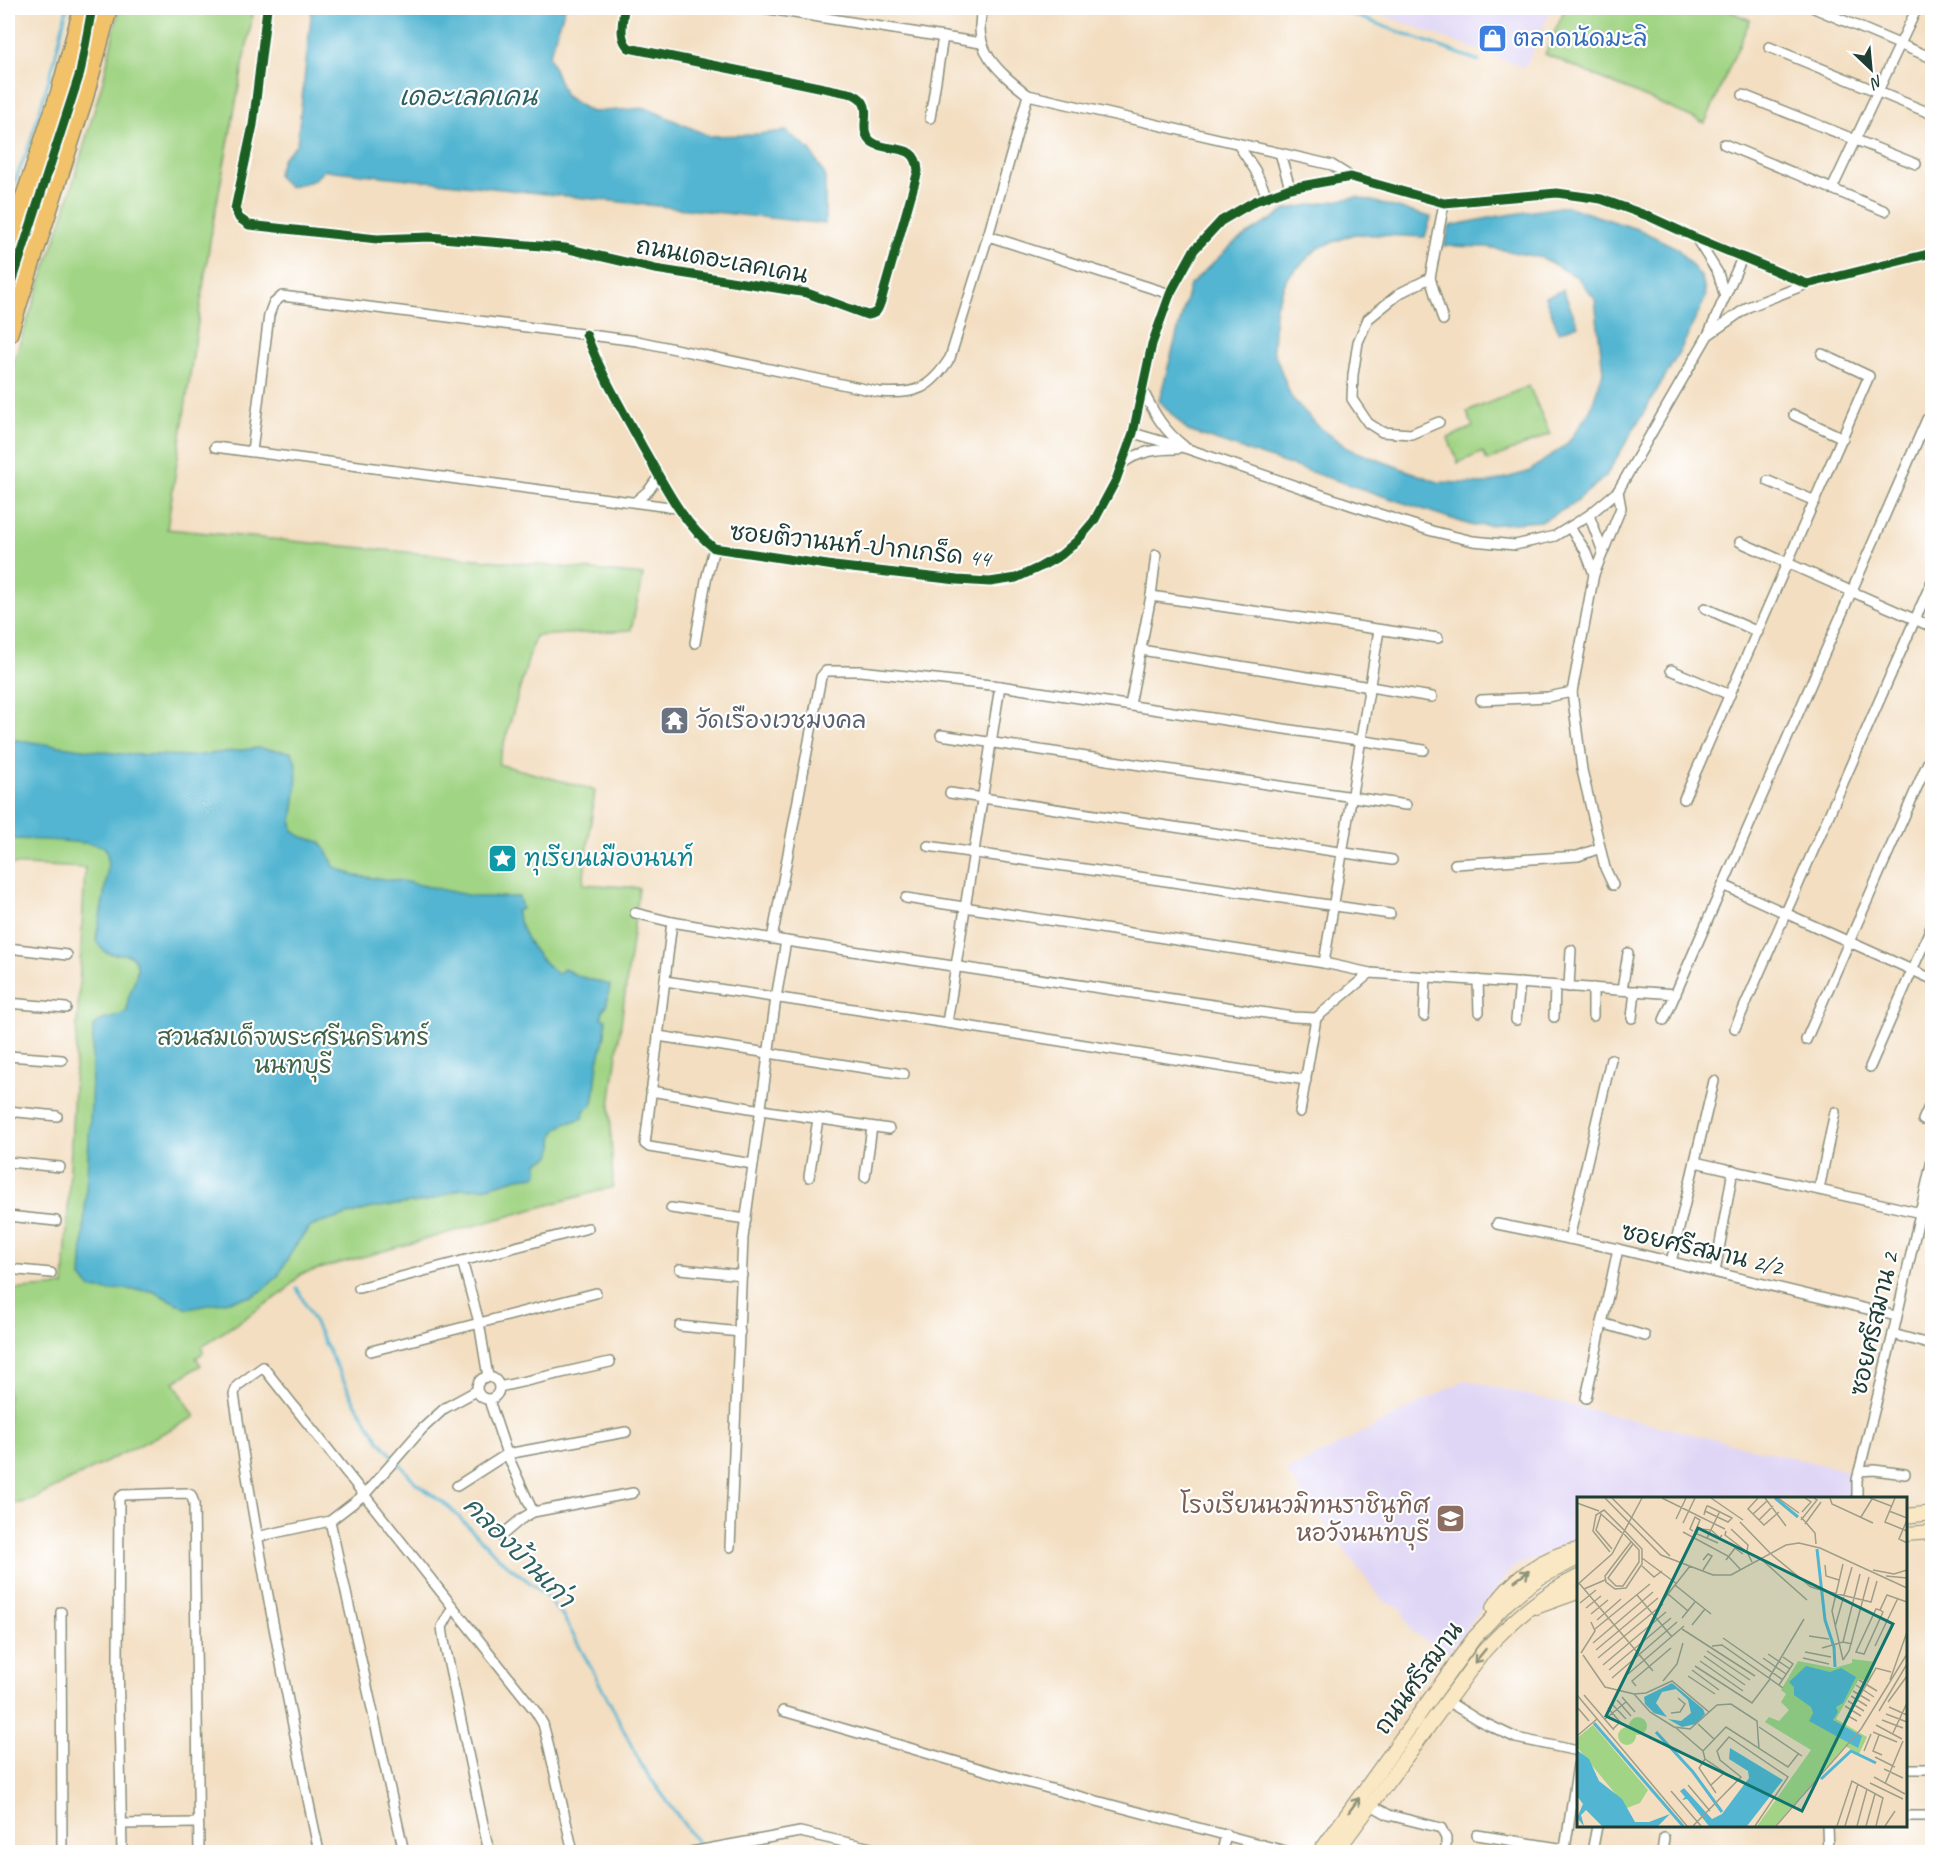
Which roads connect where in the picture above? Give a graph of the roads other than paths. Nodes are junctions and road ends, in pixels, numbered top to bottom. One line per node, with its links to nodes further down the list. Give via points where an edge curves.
1 (83, 8): 33 (highway, via 60,93)
2 (92, 8): 39 (street, via 80,74)
3 (108, 8): 42 (highway, via 84,97)
4 (267, 8): 5 (street, ถนนเดอะเลคเคน, via 253,124 235,209 249,225 377,239 429,237 565,248 655,269 807,293 867,315 878,311 918,171 913,155 873,142 865,132 866,106 854,94 629,48 622,35)
5 (624, 8)
6 (768, 8): 10 (street)
7 (982, 8): 11 (street)
8 (1814, 8): 12 (street)
9 (1917, 8): 12 (street)
10 (943, 37): 11 (street); 19 (street)
11 (981, 43): 16 (street, via 1000,72)
12 (1899, 44): 14 (street); 15 (street)
13 (1770, 47): 15 (street)
14 (1932, 58)
15 (1877, 91): 18 (street); 20 (street)
16 (1028, 94): 21 (street); 31 (street)
17 (1743, 95): 20 (street)
18 (1932, 114)
19 (930, 118)
20 (1855, 140): 24 (street); 27 (street)
21 (1237, 143): 23 (street); 28 (street)
22 (1724, 144): 27 (street)
23 (1280, 153): 25 (street, via 1332,165); 26 (street)
24 (1916, 164)
25 (1351, 177): 26 (street, ซอยติวานนท์-ปากเกร็ด 44); 29 (street, ซอยติวานนท์-ปากเกร็ด 44)
26 (1290, 188): 28 (street, ซอยติวานนท์-ปากเกร็ด 44)
27 (1832, 189): 30 (street)
28 (1267, 196): 38 (street, ซอยติวานนท์-ปากเกร็ด 44, via 1221,220 1194,250)
29 (1444, 203): 32 (street, ซอยติวานนท์-ปากเกร็ด 44, via 1557,193 1601,199); 36 (street)
30 (1885, 211)
31 (988, 236): 38 (street); 43 (street, via 950,358 939,375 914,391 879,392 637,341)
32 (1695, 238): 35 (street, ซอยติวานนท์-ปากเกร็ด 44); 40 (street, via 1718,273)
33 (8, 247)
34 (1932, 254): 37 (street)
35 (1742, 258): 37 (street, ซอยติวานนท์-ปากเกร็ด 44); 40 (street)
36 (1430, 278): 41 (street); 49 (street, via 1400,293 1368,320 1358,342 1352,399 1368,423 1382,432 1411,434)
37 (1807, 285): 44 (street, via 1748,307)
38 (1170, 294): 46 (street, ซอยติวานนท์-ปากเกร็ด 44, via 1152,344)
39 (8, 295)
40 (1725, 297): 44 (street)
41 (1443, 320)
42 (8, 334)
43 (586, 334): 54 (street, via 282,296 269,315); 56 (street, ซอยติวานนท์-ปากเกร็ด 44, via 606,380)
44 (1708, 335): 58 (street)
45 (1822, 354): 51 (street, via 1869,376)
46 (1143, 391): 50 (street, ซอยติวานนท์-ปากเกร็ด 44); 53 (street, via 1157,418)
47 (1794, 415): 51 (street)
48 (1927, 419): 71 (street)
49 (1439, 422)
50 (1133, 433): 53 (street); 55 (street, ซอยติวานนท์-ปากเกร็ด 44)
51 (1843, 438): 59 (street)
52 (214, 447): 54 (street)
53 (1188, 449): 55 (street, via 1154,450); 63 (street, via 1361,509 1473,541 1515,545 1555,536)
54 (252, 451): 60 (street)
55 (1121, 465): 65 (street, ซอยติวานนท์-ปากเกร็ด 44, via 1094,521 1077,541 1061,555 1016,578 990,582 957,580)
56 (659, 476): 60 (street); 61 (street, ซอยติวานนท์-ปากเกร็ด 44)
57 (1768, 481): 59 (street)
58 (1618, 491): 62 (street); 66 (street, via 1621,508)
59 (1815, 501): 68 (street)
60 (635, 502): 61 (street)
61 (677, 508): 65 (street, ซอยติวานนท์-ปากเกร็ด 44)
62 (1589, 515): 63 (street); 66 (street)
63 (1570, 528): 69 (street, via 1586,550)
64 (1740, 542): 68 (street)
65 (714, 548): 79 (street)
66 (1603, 552): 69 (street)
67 (1156, 555): 72 (street)
68 (1788, 563): 71 (street); 77 (street)
69 (1594, 574): 84 (street)
70 (1932, 580): 74 (street)
71 (1852, 591): 74 (street); 106 (street)
72 (1151, 596): 76 (street); 80 (street)
73 (1705, 608): 77 (street)
74 (1915, 620): 75 (street); 112 (street)
75 (1932, 627)
76 (1379, 630): 78 (street); 83 (street)
77 (1758, 632): 85 (street)
78 (1438, 638)
79 (695, 643)
80 (1141, 650): 83 (street); 88 (street)
81 (1671, 670): 85 (street)
82 (1000, 686): 88 (street); 91 (street); 115 (street, via 861,671 823,673)
83 (1370, 687): 86 (street); 90 (street)
84 (1572, 692): 87 (street); 100 (street, via 1582,770)
85 (1730, 695): 97 (street)
86 (1432, 697)
87 (1481, 700)
88 (1130, 705): 90 (street)
89 (941, 735): 91 (street)
90 (1361, 740): 92 (street); 95 (street)
91 (991, 742): 95 (street); 96 (street)
92 (1424, 750)
93 (1932, 753): 117 (street)
94 (950, 793): 96 (street)
95 (1352, 797): 98 (street); 101 (street)
96 (984, 798): 101 (street); 102 (street)
97 (1684, 799)
98 (1406, 805)
99 (928, 846): 102 (street)
100 (1600, 848): 104 (street, via 1578,856); 105 (street)
101 (1342, 852): 103 (street); 108 (street)
102 (975, 853): 108 (street); 109 (street)
103 (1392, 860)
104 (1455, 864)
105 (1613, 885)
106 (1723, 885): 112 (street); 136 (street)
107 (906, 898): 109 (street)
108 (1334, 906): 111 (street); 122 (street)
109 (966, 908): 122 (street); 123 (street)
110 (635, 913): 113 (street)
111 (1390, 914)
112 (1786, 914): 117 (street); 149 (street)
113 (672, 922): 115 (street); 129 (street)
114 (1932, 925): 124 (street)
115 (772, 939): 116 (street)
116 (786, 941): 123 (street); 137 (street)
117 (1849, 942): 124 (street); 151 (street)
118 (8, 948): 121 (street)
119 (1571, 950): 132 (street)
120 (1628, 953): 134 (street)
121 (67, 955)
122 (1324, 963): 125 (street)
123 (956, 967): 144 (street); 148 (street)
124 (1912, 970): 127 (street); 156 (street)
125 (1370, 973): 126 (street); 144 (street)
126 (1426, 977): 128 (street); 141 (street)
127 (1932, 979)
128 (1478, 980): 130 (street); 140 (street)
129 (665, 981): 137 (street); 150 (street)
130 (1520, 983): 131 (street); 146 (street)
131 (1555, 986): 132 (street); 143 (street)
132 (1569, 987): 133 (street)
133 (1593, 988): 134 (street); 142 (street)
134 (1622, 990): 135 (street)
135 (1635, 991): 136 (street); 145 (street)
136 (1676, 994): 147 (street)
137 (776, 998): 148 (street); 152 (street)
138 (8, 1003): 139 (street)
139 (66, 1008)
140 (1479, 1012)
141 (1424, 1016)
142 (1593, 1016)
143 (1554, 1017)
144 (1316, 1018): 158 (street)
145 (1632, 1018)
146 (1516, 1020)
147 (1664, 1020)
148 (947, 1023): 158 (street)
149 (1735, 1028)
150 (658, 1035): 152 (street); 160 (street)
151 (1806, 1040)
152 (768, 1053): 157 (street); 162 (street)
153 (8, 1056): 155 (street)
154 (1611, 1059): 187 (street)
155 (62, 1060)
156 (1870, 1067)
157 (904, 1074)
158 (1306, 1080): 164 (street)
159 (1714, 1081): 173 (street)
160 (651, 1091): 162 (street); 174 (street, via 644,1142 647,1146)
161 (1932, 1100): 168 (street)
162 (761, 1110): 167 (street); 174 (street)
163 (8, 1111): 166 (street)
164 (1300, 1112)
165 (1835, 1112): 179 (street)
166 (57, 1116)
167 (818, 1119): 169 (street); 177 (street)
168 (1923, 1120)
169 (872, 1127): 170 (street); 178 (street)
170 (889, 1129)
171 (1932, 1160): 181 (street, ซอยศรีสมาน 2)
172 (8, 1162): 175 (street)
173 (1695, 1162): 176 (street); 190 (street)
174 (753, 1164): 183 (street)
175 (60, 1167)
176 (1733, 1170): 179 (street); 193 (street)
177 (809, 1177)
178 (865, 1177)
179 (1819, 1189): 181 (street)
180 (671, 1208): 183 (street)
181 (1921, 1213): 198 (street, ซอยศรีสมาน 2)
182 (8, 1216): 184 (street)
183 (746, 1219): 195 (street)
184 (57, 1221)
185 (1497, 1224): 187 (street, ซอยศรีสมาน 2/2)
186 (588, 1228): 189 (street)
187 (1569, 1239): 188 (street, ซอยศรีสมาน 2/2)
188 (1618, 1249): 190 (street, ซอยศรีสมาน 2/2); 200 (street)
189 (462, 1261): 196 (street); 199 (street)
190 (1671, 1262): 193 (street, ซอยศรีสมาน 2/2)
191 (8, 1269): 194 (street)
192 (680, 1269): 195 (street)
193 (1715, 1272): 198 (street, ซอยศรีสมาน 2/2)
194 (51, 1273)
195 (742, 1275): 202 (street)
196 (359, 1288)
197 (596, 1293): 199 (street)
198 (1896, 1316): 203 (street, ซอยศรีสมาน 2)
199 (479, 1322): 206 (street); 208 (street)
200 (1602, 1323): 204 (street); 211 (street)
201 (680, 1326): 202 (street)
202 (740, 1332): 229 (street)
203 (1893, 1334): 205 (street); 215 (street, ซอยศรีสมาน 2)
204 (1645, 1335)
205 (1932, 1345)
206 (371, 1351)
207 (610, 1362): 209 (street)
208 (488, 1377): 209 (street); 210 (street, via 479,1381)
209 (499, 1387): 212 (street, via 497,1395)
210 (476, 1391): 212 (street); 219 (street, via 445,1408 422,1429)
211 (1586, 1398)
212 (489, 1400): 214 (street)
213 (626, 1432): 214 (street)
214 (507, 1454): 217 (street); 221 (street)
215 (1859, 1471): 216 (street); 220 (street, ซอยศรีสมาน 2)
216 (1905, 1474)
217 (458, 1486)
218 (633, 1493): 221 (street)
219 (365, 1494): 224 (street); 228 (street, via 263,1367 237,1386 234,1394); 234 (street)
220 (1857, 1497)
221 (532, 1512): 227 (street)
222 (1932, 1513): 223 (main road)
223 (1907, 1516)
224 (330, 1521): 228 (street); 258 (street)
225 (1932, 1532): 226 (main road)
226 (1907, 1534)
227 (501, 1536)
228 (256, 1537): 257 (street)
229 (730, 1547)
230 (1577, 1550): 237 (main road, one-way to 230, via 1498,1599 1518,1578)
231 (1577, 1559): 237 (main road, ถนนศรีสมาน, via 1521,1591)
232 (1577, 1578): 236 (main road, ถนนศรีสมาน, via 1549,1592)
233 (1577, 1592): 236 (main road)
234 (453, 1607): 259 (street, via 442,1627 444,1641); 260 (street, via 543,1724)
235 (61, 1612): 254 (street)
236 (1521, 1614): 238 (main road, ถนนศรีสมาน, one-way to 238, via 1484,1651)
237 (1474, 1638): 265 (main road, ถนนศรีสมาน, one-way to 237)
238 (1447, 1701): 240 (street, via 1516,1738); 244 (main road, ถนนศรีสมาน)
239 (783, 1711): 251 (street, via 1029,1783)
240 (1577, 1751)
241 (1907, 1768): 242 (street)
242 (1932, 1769)
243 (1577, 1771): 252 (street, via 1565,1849)
244 (1371, 1805): 266 (main road, ถนนศรีสมาน); 267 (street, via 1389,1815 1441,1828)
245 (1907, 1816): 246 (street)
246 (1932, 1816)
247 (198, 1823): 248 (street); 248 (street, via 194,1503 186,1493 119,1498); 256 (street)
248 (122, 1824): 255 (street)
249 (1597, 1827): 268 (street)
250 (1827, 1827): 270 (street)
251 (1226, 1834): 263 (street); 264 (street)
252 (1477, 1835)
253 (1664, 1838): 269 (street)
254 (62, 1852)
255 (122, 1852)
256 (199, 1852)
257 (319, 1852)
258 (405, 1852)
259 (489, 1852)
260 (573, 1852)
261 (692, 1852): 262 (street, via 800,1832)
262 (889, 1852)
263 (1222, 1852)
264 (1289, 1852)
265 (1320, 1852)
266 (1336, 1852)
267 (1446, 1852)
268 (1592, 1852)
269 (1662, 1852)
270 (1828, 1852)

